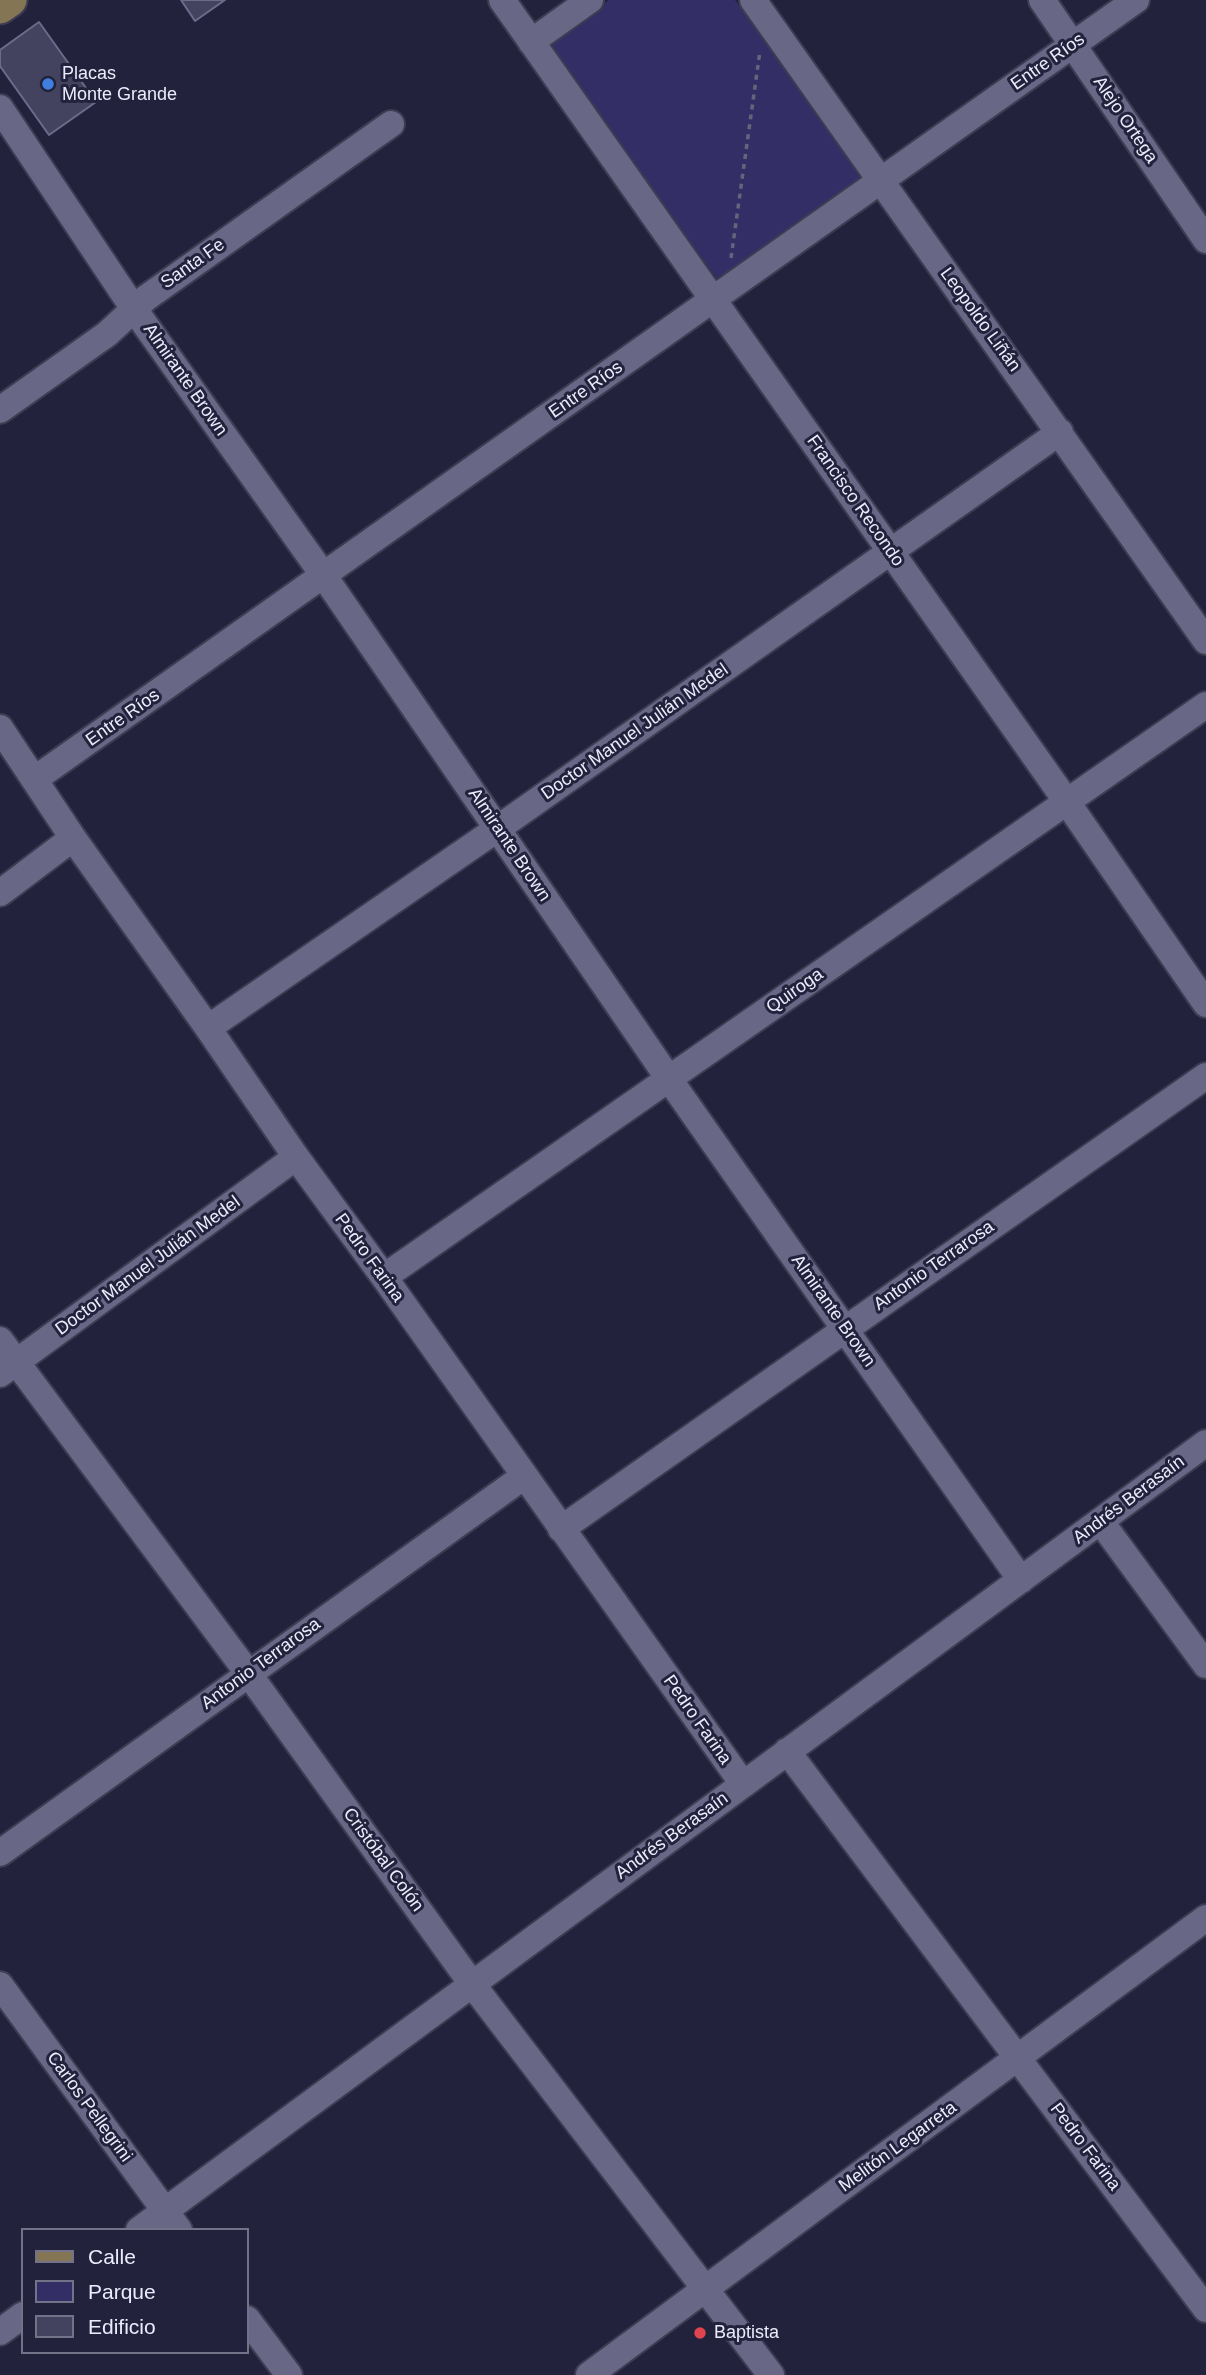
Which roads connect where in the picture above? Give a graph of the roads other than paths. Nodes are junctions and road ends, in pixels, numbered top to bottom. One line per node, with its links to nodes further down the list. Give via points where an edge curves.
1 (10, 0): 6 (main road)
2 (502, 0): 8 (street, Francisco Recondo)
3 (590, 0): 8 (street)
4 (1042, 0): 9 (street, Alejo Ortega)
5 (1136, 0): 9 (street, Entre Ríos)
6 (0, 7)
7 (759, 9): 12 (street, Leopoldo Liñán)
8 (531, 41): 14 (street, Francisco Recondo)
9 (1073, 43): 12 (street, Entre Ríos); 13 (street, Alejo Ortega)
10 (0, 108): 15 (street, Almirante Brown)
11 (391, 124): 15 (street, Santa Fe)
12 (880, 182): 14 (street, Entre Ríos); 17 (street, Leopoldo Liñán)
13 (1206, 240)
14 (721, 295): 18 (street, Francisco Recondo); 19 (street, Entre Ríos)
15 (134, 309): 16 (street, Santa Fe, via 107,334); 19 (street, Almirante Brown)
16 (0, 410)
17 (1060, 432): 18 (street, Doctor Manuel Julián Medel); 20 (street, Leopoldo Liñán)
18 (890, 552): 24 (street, Francisco Recondo); 25 (street, Doctor Manuel Julián Medel)
19 (324, 576): 23 (street, Entre Ríos); 25 (street, Almirante Brown)
20 (1206, 641)
21 (1206, 705): 24 (street, Quiroga)
22 (0, 728): 23 (street, Pedro Farina)
23 (35, 779): 26 (street, Pedro Farina)
24 (1067, 802): 28 (street, Francisco Recondo); 31 (street, Quiroga)
25 (497, 829): 29 (street, Doctor Manuel Julián Medel); 31 (street, Almirante Brown)
26 (72, 838): 27 (street); 29 (street, Pedro Farina)
27 (0, 893)
28 (1206, 1004)
29 (208, 1028): 32 (street, Pedro Farina)
30 (1206, 1076): 34 (street, Antonio Terrarosa)
31 (669, 1079): 33 (street, Quiroga); 34 (street, Almirante Brown)
32 (296, 1157): 33 (street, Pedro Farina); 36 (street, Doctor Manuel Julián Medel)
33 (384, 1277): 38 (street, Pedro Farina)
34 (845, 1328): 40 (street, Antonio Terrarosa); 41 (street, Almirante Brown)
35 (0, 1340): 36 (street, Cristóbal Colón)
36 (8, 1368): 43 (street, Cristóbal Colón)
37 (1206, 1443): 39 (street, Andrés Berasaín)
38 (523, 1477): 40 (street, Pedro Farina); 43 (street, Antonio Terrarosa)
39 (1101, 1522): 41 (street, Andrés Berasaín); 42 (street)
40 (561, 1529): 45 (street, Pedro Farina)
41 (1021, 1580): 44 (street, Andrés Berasaín)
42 (1206, 1665)
43 (248, 1673): 46 (street, Antonio Terrarosa); 48 (street, Cristóbal Colón)
44 (787, 1751): 45 (street, Andrés Berasaín); 50 (street, Pedro Farina)
45 (743, 1784): 48 (street, Andrés Berasaín)
46 (0, 1853)
47 (1206, 1918): 50 (street, Melitón Legarreta)
48 (472, 1984): 51 (street, Andrés Berasaín); 53 (street, Cristóbal Colón)
49 (0, 1985): 51 (street, Carlos Pellegrini)
50 (1018, 2058): 53 (street, Melitón Legarreta); 54 (street, Pedro Farina)
51 (172, 2220): 52 (street, Andrés Berasaín)
52 (146, 2228)
53 (707, 2288): 59 (street, Melitón Legarreta); 60 (street, Cristóbal Colón)
54 (1206, 2309)
55 (21, 2316): 57 (street)
56 (248, 2320): 58 (street)
57 (0, 2332)
58 (289, 2375)
59 (589, 2375)
60 (771, 2375)

